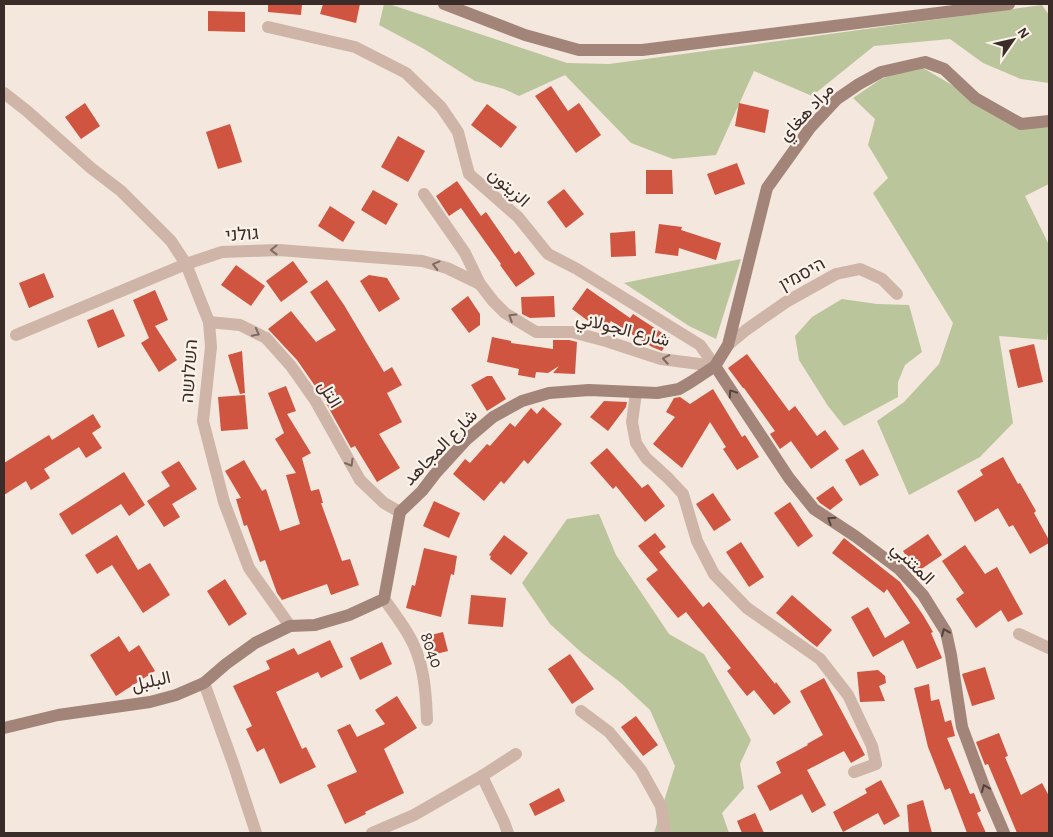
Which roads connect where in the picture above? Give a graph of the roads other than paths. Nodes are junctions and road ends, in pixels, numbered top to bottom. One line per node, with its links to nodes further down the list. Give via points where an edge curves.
1 (444, 4): 2 (street, via 524,35 579,50 642,50)
2 (1009, 4)
3 (268, 27): 13 (street, الزيتون, via 355,47 406,73 441,106 458,132 469,174 518,217 548,254 700,345)
4 (4, 92): 7 (street, השלושה, via 121,191 171,241)
5 (1049, 121): 12 (street, مراد هغاي, via 1021,124 975,98 944,69 925,62 881,72 837,99 810,128 767,188)
6 (424, 194): 8 (street, via 465,253)
7 (186, 264): 8 (street, גולני, one-way to 7, via 447,268 422,261 279,250 222,252); 10 (street, השלושה); 11 (street, גולני)
8 (480, 284): 13 (street, شارع الجولاني, one-way to 8, via 661,358 572,332 536,332 505,313)
9 (897, 294): 12 (street, היסמין, via 882,278 860,269 836,274 786,302)
10 (209, 322): 15 (street, التل, one-way to 15, via 240,325 266,338 315,400 360,480 384,503); 17 (street, השלושה, via 211,346 203,421 224,502 249,568)
11 (16, 335)
12 (728, 344): 13 (street, مراد هغاي)
13 (715, 366): 14 (street, شارع المجاهد, via 678,389 657,394); 31 (street, المتنبي, one-way to 13, via 962,727 946,632 924,595 899,569 814,509 789,478)
14 (636, 393): 15 (street, شارع المجاهد, via 573,391 549,393 522,401 493,417 466,440); 25 (street, via 632,422 636,443 646,458 683,494 697,541 714,574 747,608 820,659 848,695 872,746 876,764)
15 (400, 512): 16 (street)
16 (384, 599): 17 (street, via 324,623); 22 (street, 8040, via 419,656 426,690)
17 (290, 626): 20 (street, البلبل, via 255,643)
18 (1019, 634): 19 (street)
19 (1049, 648)
20 (204, 683): 23 (street, البلبل, via 150,702 58,715); 27 (street)
21 (581, 711): 30 (street, via 608,732 641,770 661,806)
22 (427, 720)
23 (4, 728)
24 (516, 754): 26 (street)
25 (854, 772)
26 (482, 776): 28 (street, via 414,815); 29 (street)
27 (256, 833)
28 (372, 833)
29 (508, 833)
30 (665, 833)
31 (1004, 833)

